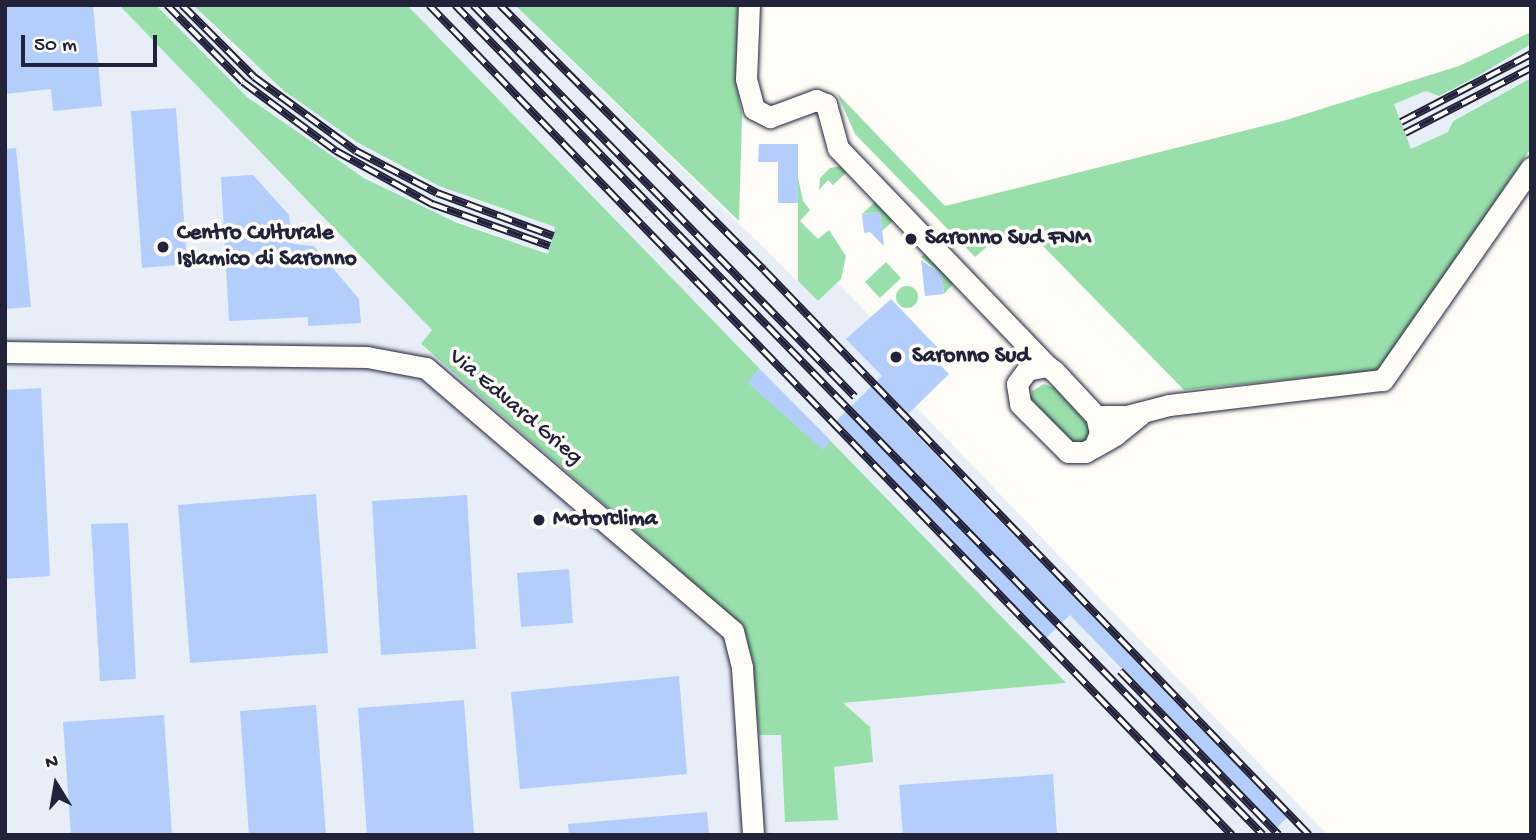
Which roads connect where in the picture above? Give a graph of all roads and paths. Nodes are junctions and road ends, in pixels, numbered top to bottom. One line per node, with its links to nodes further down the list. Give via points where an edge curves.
1 (749, 5): 3 (street, via 746,79 754,109 775,117 822,101 829,109 838,148)
2 (1531, 167): 7 (street, via 1382,380)
3 (1022, 338): 5 (street); 6 (street)
4 (5, 352): 10 (street, Via Edvard Grieg, via 367,357 426,368 733,631 742,668)
5 (1047, 366): 6 (street); 8 (street)
6 (1021, 376): 9 (street, via 1017,384 1020,404 1058,447 1074,453)
7 (1143, 412): 8 (street); 9 (street)
8 (1096, 416): 9 (street, via 1100,433)
9 (1094, 447)
10 (753, 835)

